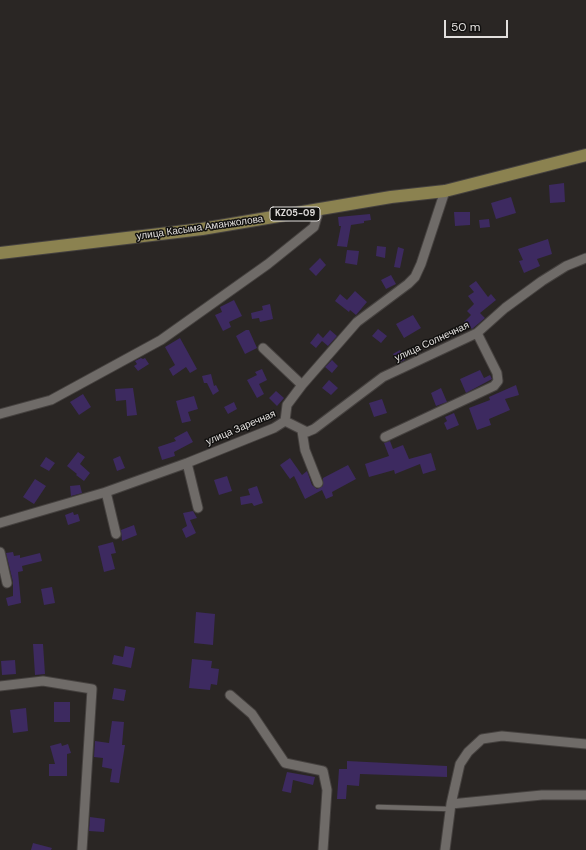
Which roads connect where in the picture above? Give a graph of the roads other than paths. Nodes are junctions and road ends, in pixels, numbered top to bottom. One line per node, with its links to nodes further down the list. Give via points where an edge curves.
1 (586, 155): 2 (main road, улица Касыма Аманжолова / KZ05-09)
2 (444, 191): 3 (main road, улица Касыма Аманжолова / KZ05-09, via 391,197); 8 (street, улица Заречная, via 415,277 357,322)
3 (319, 210): 4 (main road, улица Касыма Аманжолова / KZ05-09, via 202,229); 9 (street, via 314,227 280,255 161,340 51,400)
4 (0, 253)
5 (586, 258): 6 (street, улица Солнечная, via 566,266 542,281)
6 (476, 333): 11 (street, улица Солнечная, via 383,377 314,429); 12 (street, via 498,373 498,381 494,386)
7 (263, 348): 8 (street)
8 (302, 385): 10 (street, улица Заречная, via 287,405)
9 (0, 414)
10 (285, 421): 11 (street); 13 (street, улица Заречная, via 274,428)
11 (302, 431): 14 (street, via 305,450)
12 (385, 437)
13 (187, 463): 15 (street, улица Заречная); 16 (street)
14 (318, 483)
15 (106, 492): 17 (street, улица Заречная); 18 (street)
16 (198, 508)
17 (0, 523)
18 (116, 534)
19 (0, 552): 20 (street)
20 (7, 583)
21 (0, 686): 27 (street, via 42,681 92,689)
22 (230, 695): 28 (street, via 252,714 285,763 323,771 328,790)
23 (586, 744): 25 (street, via 502,736 482,739 460,764)
24 (586, 795): 25 (street, via 542,795)
25 (451, 806): 26 (lane); 29 (street)
26 (378, 807)
27 (82, 850)
28 (323, 850)
29 (445, 850)

